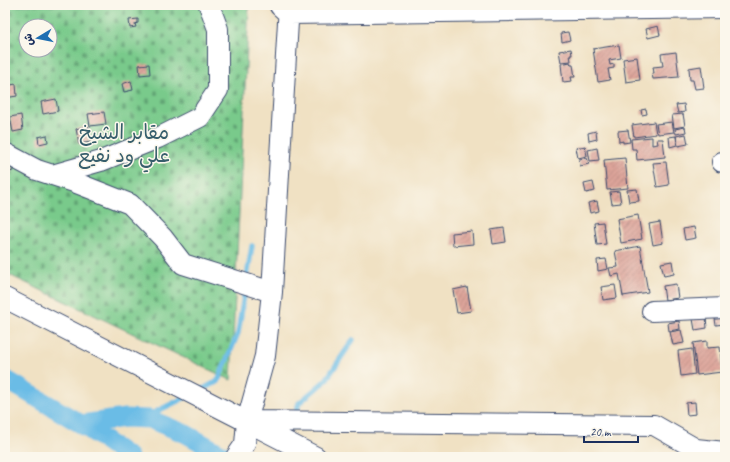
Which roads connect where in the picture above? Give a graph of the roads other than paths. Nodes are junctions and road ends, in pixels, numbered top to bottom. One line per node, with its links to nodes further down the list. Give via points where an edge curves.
1 (209, 5): 6 (street, via 218,29 218,90 200,116 158,138 101,161)
2 (286, 8): 3 (street); 7 (street)
3 (439, 8): 4 (street)
4 (725, 8)
5 (5, 153): 6 (street)
6 (52, 175): 7 (street, via 130,204 183,264)
7 (272, 292): 11 (street, via 265,356)
8 (5, 298): 11 (street)
9 (725, 308): 10 (street)
10 (652, 311)
11 (247, 421): 12 (street, via 654,425 696,449); 13 (street, via 245,444); 14 (street)
12 (725, 452)
13 (236, 457)
14 (316, 457)

